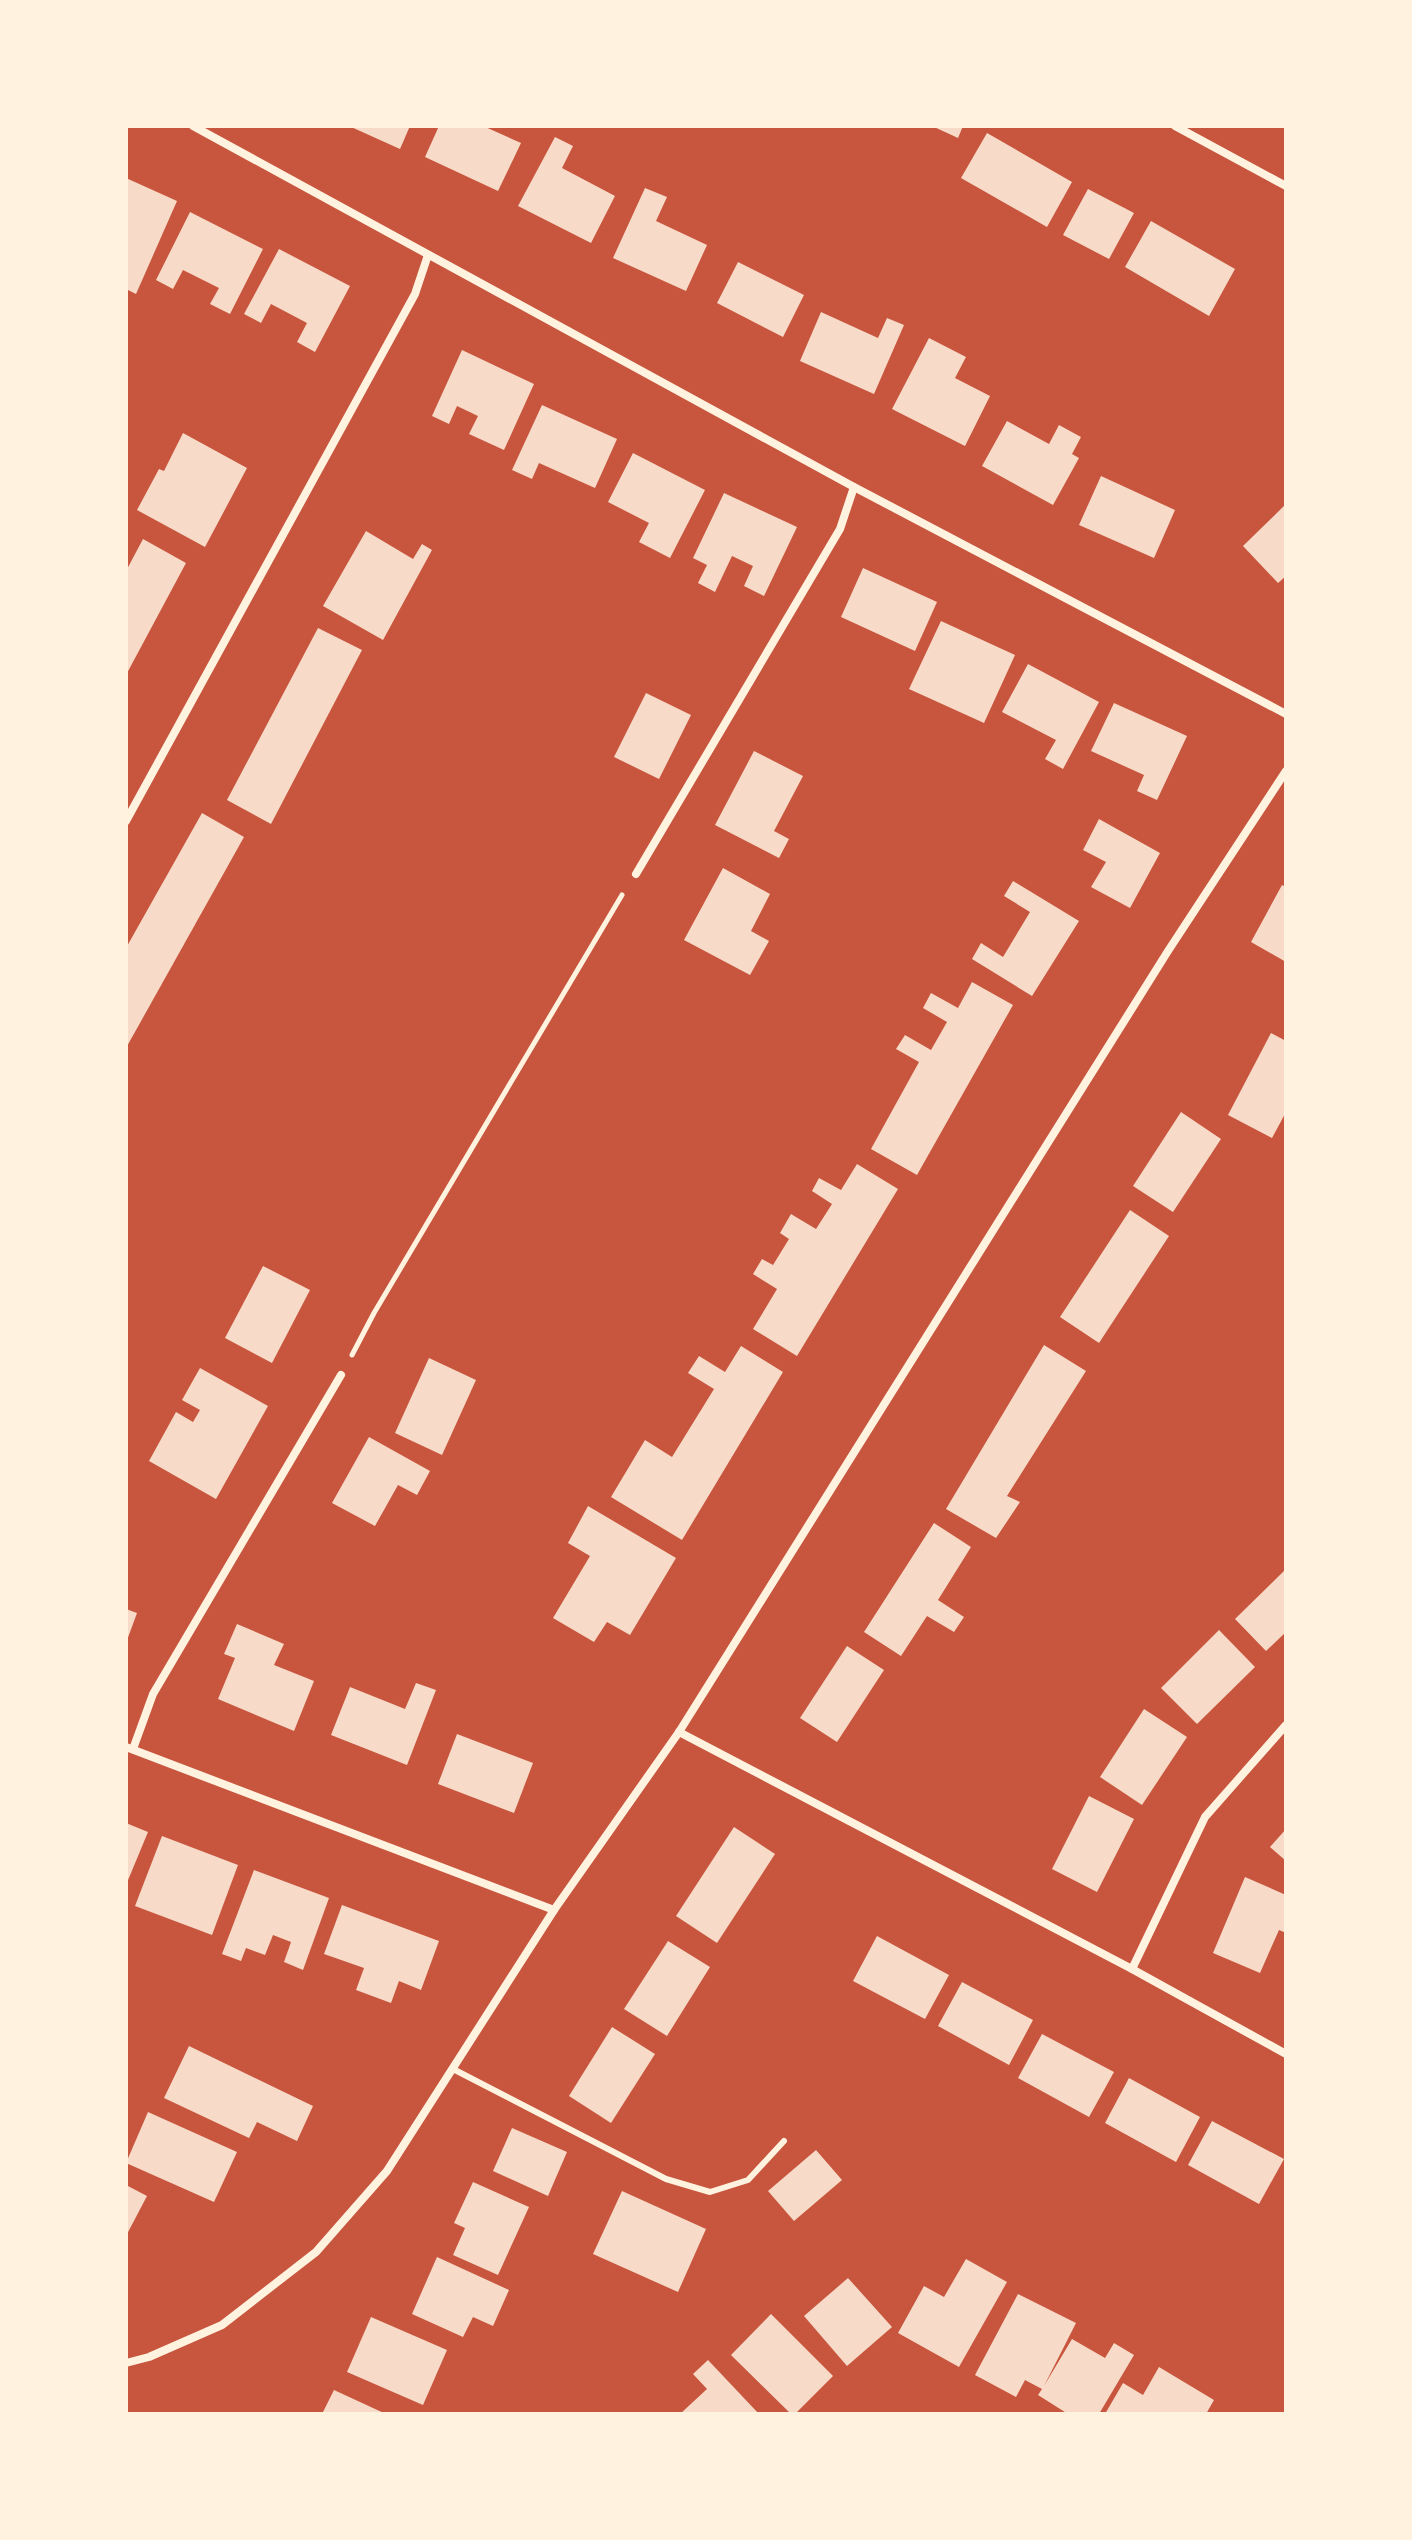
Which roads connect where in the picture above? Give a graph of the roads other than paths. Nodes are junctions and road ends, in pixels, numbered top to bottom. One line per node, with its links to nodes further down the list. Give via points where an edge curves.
1 (193, 126): 4 (street)
2 (1175, 126): 3 (street)
3 (1286, 186)
4 (428, 255): 5 (street); 8 (street, via 415,294)
5 (854, 487): 6 (street); 9 (street, via 840,529)
6 (1286, 714)
7 (1286, 771): 12 (street)
8 (126, 821)
9 (636, 874)
10 (341, 1375): 13 (street, via 153,1694)
11 (1286, 1725): 15 (street, via 1205,1817)
12 (679, 1732): 14 (street); 15 (street)
13 (129, 1748): 14 (street)
14 (554, 1910): 17 (street)
15 (1132, 1969): 16 (street)
16 (1286, 2054)
17 (453, 2069): 18 (lane, via 666,2179 710,2192 748,2180); 19 (street, via 387,2171 316,2252 222,2325)
18 (784, 2141)
19 (126, 2363)

